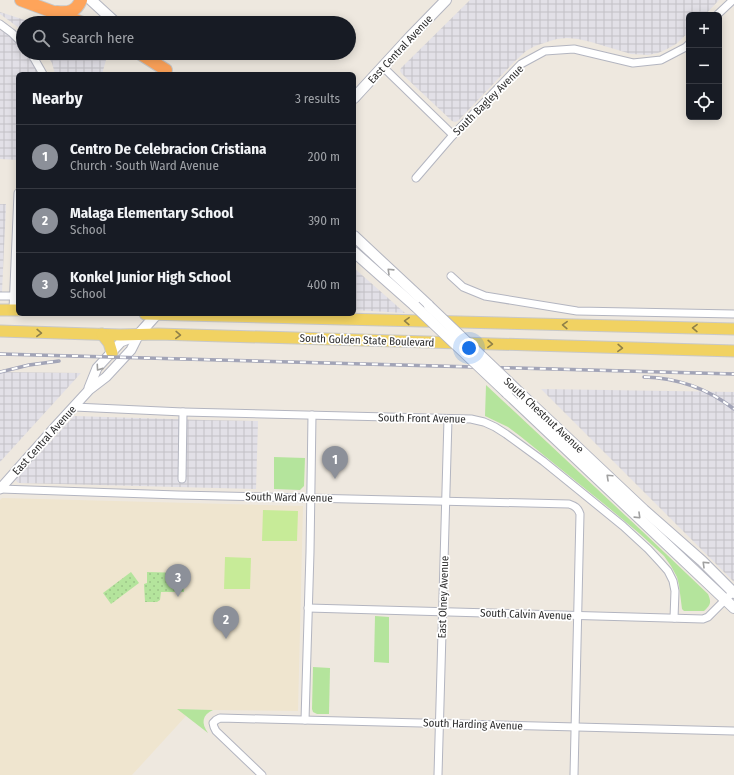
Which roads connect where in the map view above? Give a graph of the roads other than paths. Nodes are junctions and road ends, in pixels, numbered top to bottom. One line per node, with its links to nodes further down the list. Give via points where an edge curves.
1 (21, 0): 6 (highway)
2 (81, 0): 6 (highway, via 71,11)
3 (91, 0): 9 (main road)
4 (446, 0): 16 (main road, East Central Avenue)
5 (733, 0): 7 (street)
6 (52, 11): 8 (highway)
7 (720, 12)
8 (65, 16)
9 (108, 16)
10 (0, 24): 11 (street)
11 (16, 37)
12 (686, 47): 20 (street, South Bagley Avenue, via 661,60 633,63 574,49 545,51 521,64)
13 (35, 60): 17 (street)
14 (150, 60): 18 (highway)
15 (155, 60): 18 (main road)
16 (382, 67): 19 (main road, East Central Avenue); 20 (street)
17 (41, 72)
18 (168, 72)
19 (356, 96)
20 (453, 134): 21 (street, South Bagley Avenue)
21 (416, 178)
22 (356, 238): 47 (main road, South Chestnut Avenue, one-way to 22, bridge)
23 (356, 254): 48 (main road, South Chestnut Avenue, one-way to 48, bridge, via 508,393)
24 (451, 276): 29 (street, via 463,287 485,296 578,311)
25 (0, 296): 26 (street)
26 (16, 296): 28 (street)
27 (0, 310): 28 (main road)
28 (15, 310)
29 (734, 314)
30 (152, 316): 35 (main road, East Central Avenue)
31 (240, 316): 32 (main road, South Golden State Boulevard, one-way to 31)
32 (734, 330)
33 (0, 332): 34 (main road, South Golden State Boulevard, one-way to 34)
34 (102, 334): 35 (main road, South Golden State Boulevard); 37 (main road, via 109,343)
35 (139, 334): 36 (main road, South Golden State Boulevard, one-way to 36); 37 (street, East Central Avenue, via 121,342); 38 (street, East Central Avenue, via 127,354 106,377)
36 (734, 351)
37 (112, 353): 38 (street, East Central Avenue, one-way to 38, via 97,368)
38 (88, 390): 39 (street, East Central Avenue)
39 (74, 407): 40 (street, South Front Avenue); 44 (street, East Central Avenue)
40 (183, 412): 41 (street, South Front Avenue); 43 (street)
41 (312, 415): 42 (street, South Front Avenue); 45 (street)
42 (448, 419): 46 (street, East Olney Avenue); 53 (street, South Front Avenue, via 471,419 495,427 543,461 623,526 668,571 675,591)
43 (182, 479)
44 (0, 489): 45 (street, South Ward Avenue)
45 (311, 498): 46 (street, South Ward Avenue); 49 (street)
46 (445, 501): 51 (street, East Olney Avenue); 52 (street, South Ward Avenue, via 574,505 580,514)
47 (733, 592): 48 (street, South Calvin Avenue)
48 (725, 600): 50 (main road, South Chestnut Avenue); 53 (street, South Calvin Avenue, via 703,619)
49 (308, 608): 51 (street, South Calvin Avenue); 54 (street)
50 (734, 608)
51 (443, 612): 52 (street, South Calvin Avenue); 55 (street, East Olney Avenue)
52 (578, 616): 53 (street, South Calvin Avenue); 56 (street)
53 (674, 618)
54 (305, 720): 55 (street, South Harding Avenue); 58 (street, South Harding Avenue, via 220,718 213,723 216,731)
55 (440, 723): 56 (street, South Harding Avenue); 59 (street, East Olney Avenue)
56 (575, 727): 57 (street, South Harding Avenue); 60 (street)
57 (734, 731)
58 (262, 775)
59 (438, 775)
60 (574, 775)

